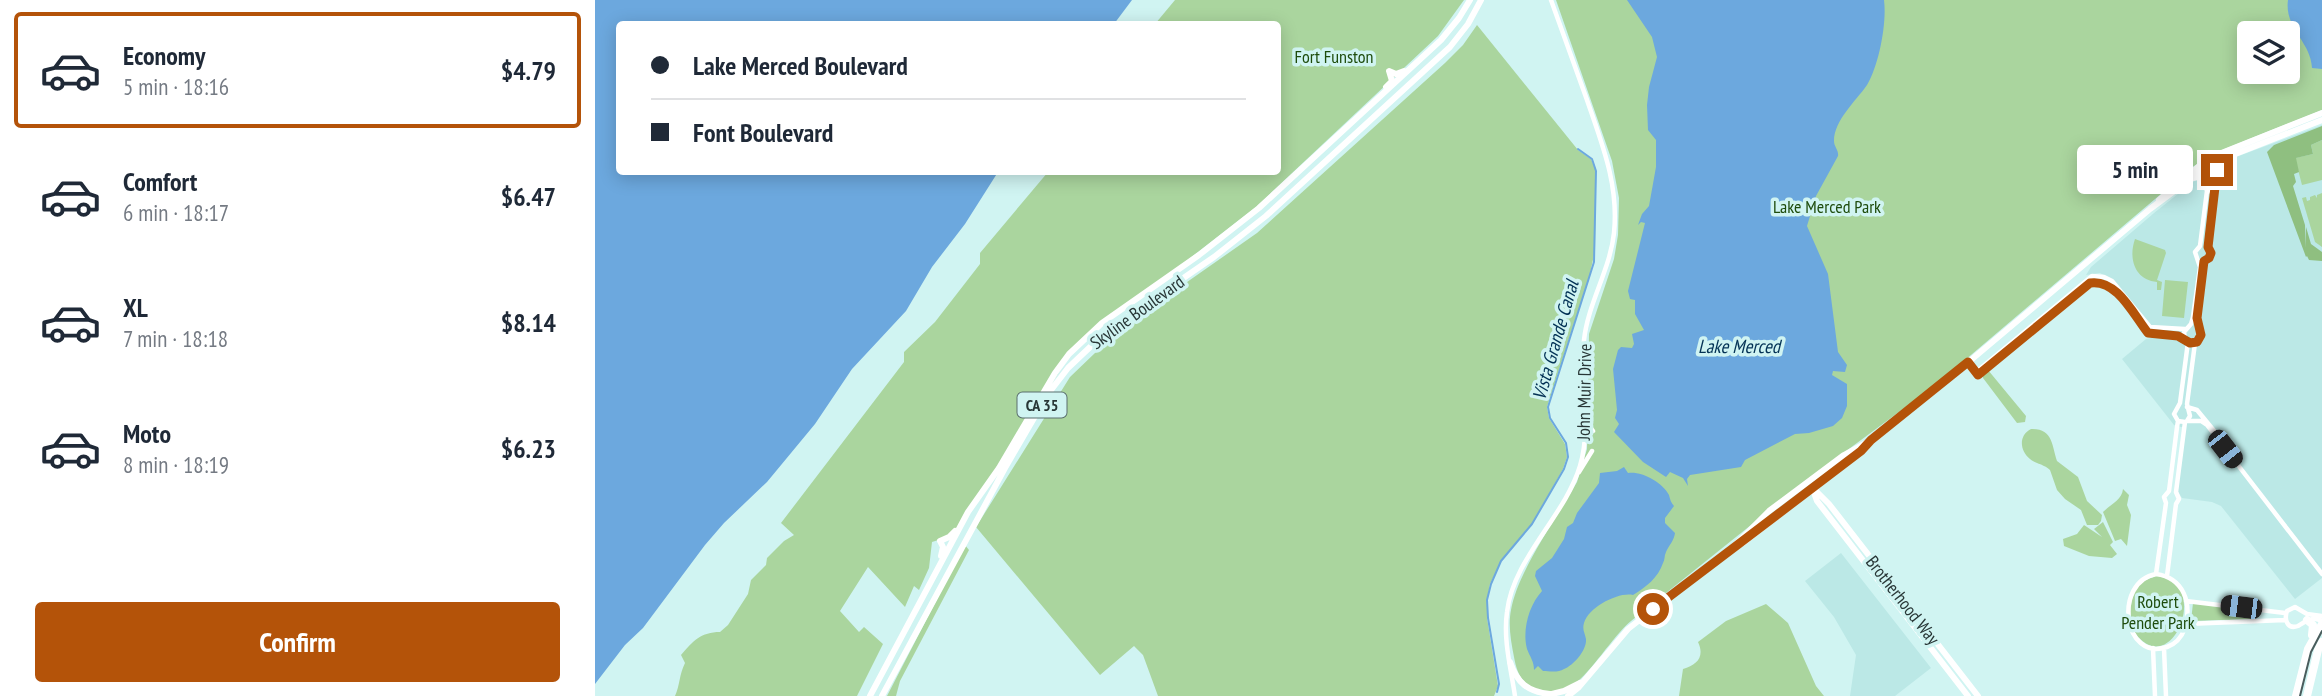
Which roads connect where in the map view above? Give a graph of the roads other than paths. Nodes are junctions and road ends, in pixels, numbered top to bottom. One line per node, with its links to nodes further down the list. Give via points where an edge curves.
1 (1470, 0): 4 (main road, Skyline Boulevard / CA 35, via 1446,34)
2 (1481, 0): 46 (main road, Skyline Boulevard / CA 35, via 1442,55 1283,202 1108,330 1076,360 1042,404)
3 (1552, 0): 29 (street, John Muir Drive, via 1602,144 1615,198 1611,252 1585,333)
4 (1415, 65): 5 (main road, Skyline Boulevard / CA 35); 5 (main road, via 1398,74 1389,71 1392,81)
5 (1371, 106): 45 (main road, Skyline Boulevard / CA 35, via 1242,222 1074,348)
6 (2322, 113): 9 (main road)
7 (2322, 120): 8 (main road)
8 (2225, 158): 9 (main road); 10 (main road)
9 (2211, 162): 10 (street); 11 (main road); 12 (street); 13 (main road, via 2171,188)
10 (2218, 174): 15 (street)
11 (2191, 178): 12 (main road, via 2203,179); 13 (main road)
12 (2208, 191): 14 (street)
13 (2150, 209): 22 (main road)
14 (2200, 246): 15 (street); 16 (street, via 2195,254)
15 (2208, 247): 16 (street, via 2211,254)
16 (2202, 260): 18 (street); 19 (street)
17 (2114, 286): 18 (street, via 2144,323 2155,328); 20 (street, via 2148,333); 24 (street, via 2089,280)
18 (2187, 328): 19 (street); 20 (street)
19 (2199, 329): 21 (street, via 2201,338)
20 (2187, 341): 21 (street); 26 (street)
21 (2195, 343): 25 (street)
22 (1979, 354): 23 (main road); 24 (street)
23 (1968, 362): 24 (street, via 1977,374); 33 (main road)
24 (1988, 365)
25 (2189, 391): 27 (street); 28 (street)
26 (2179, 407): 27 (street); 30 (street, via 2174,414)
27 (2187, 408): 28 (street); 31 (street)
28 (2201, 413): 51 (street)
29 (1584, 418): 32 (street); 37 (street, John Muir Drive, via 1583,454)
30 (2178, 421): 31 (street); 39 (street)
31 (2186, 421): 40 (street); 51 (street, via 2207,425)
32 (1593, 431)
33 (1871, 440): 34 (main road); 36 (main road)
34 (1853, 450): 38 (main road); 47 (main road, via 1783,500)
35 (1593, 451): 37 (street)
36 (1846, 462): 38 (main road); 43 (main road, via 1825,484)
37 (1576, 475): 66 (street, John Muir Drive, via 1510,597 1506,625)
38 (1812, 488): 43 (main road); 44 (main road); 47 (main road, via 1800,492)
39 (2169, 491): 40 (street); 41 (street)
40 (2176, 492): 42 (street)
41 (2166, 503): 42 (street); 52 (street)
42 (2176, 504): 53 (street)
43 (1826, 507): 44 (main road, via 1808,499); 74 (main road, Brotherhood Way); 75 (main road, Brotherhood Way)
44 (1786, 508): 49 (main road)
45 (963, 520): 48 (main road, Skyline Boulevard / CA 35); 50 (main road, via 951,536 940,541)
46 (974, 523): 48 (main road, via 961,543); 54 (main road, Skyline Boulevard / CA 35)
47 (1739, 539): 49 (main road)
48 (950, 545): 50 (main road, Skyline Boulevard / CA 35); 54 (main road, via 955,555)
49 (1733, 547): 67 (main road, via 1630,626)
50 (939, 565): 69 (main road, Skyline Boulevard / CA 35)
51 (2322, 572)
52 (2156, 574): 53 (street); 64 (street, via 2136,584 2129,614 2135,638)
53 (2167, 576): 55 (street, via 2180,585)
54 (944, 579): 70 (main road, Skyline Boulevard / CA 35)
55 (2186, 601): 57 (street); 61 (street)
56 (2301, 610): 57 (street, via 2292,607); 59 (street); 60 (street)
57 (2285, 613): 58 (street)
58 (2285, 620): 60 (street, via 2292,626); 61 (street)
59 (2322, 620): 60 (street); 62 (highway)
60 (2304, 622): 62 (highway, via 2313,627)
61 (2186, 624): 65 (street, via 2178,640)
62 (2311, 642): 78 (highway)
63 (2322, 642): 79 (highway)
64 (2153, 648): 65 (street); 76 (street)
65 (2164, 648): 77 (street)
66 (1510, 662): 68 (main road, via 1523,685); 71 (street, John Muir Drive)
67 (1582, 682): 68 (main road); 73 (main road)
68 (1550, 694): 72 (main road)
69 (870, 696)
70 (882, 696)
71 (1515, 696)
72 (1539, 696)
73 (1568, 696)
74 (1968, 696)
75 (1978, 696)
76 (2155, 696)
77 (2166, 696)
78 (2296, 696)
79 (2307, 696)

